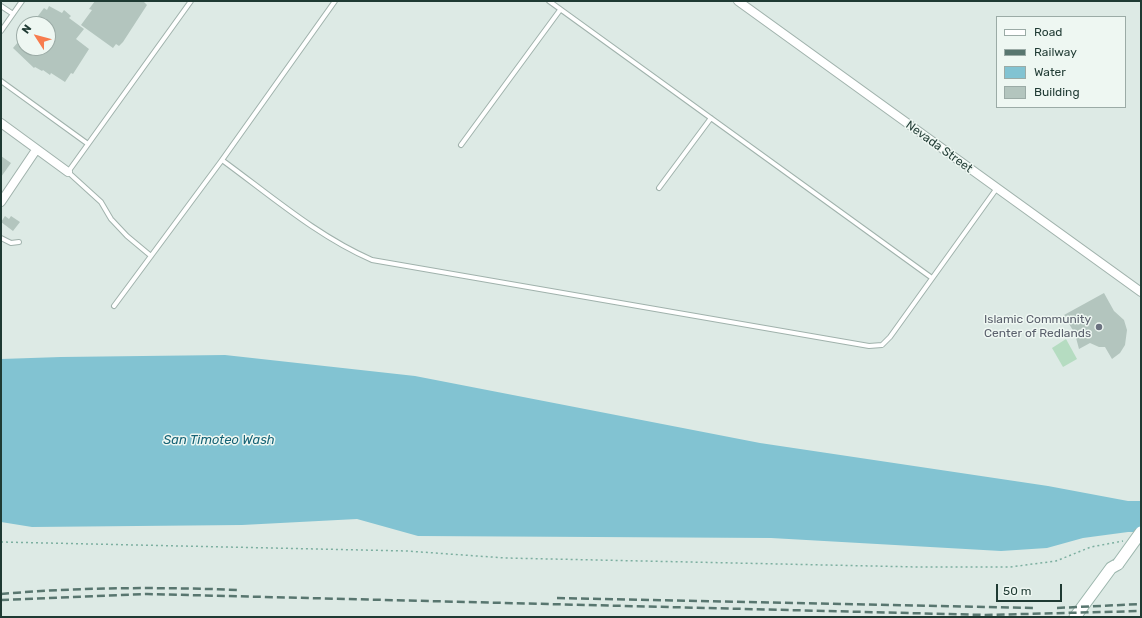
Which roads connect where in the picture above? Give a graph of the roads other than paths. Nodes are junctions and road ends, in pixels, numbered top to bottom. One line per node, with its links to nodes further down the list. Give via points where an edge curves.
1 (22, 1): 8 (lane)
2 (191, 1): 13 (lane)
3 (335, 1): 16 (lane)
4 (549, 1): 7 (lane)
5 (738, 1): 19 (street, Nevada Street)
6 (1, 6): 8 (lane)
7 (560, 10): 11 (lane); 14 (lane)
8 (13, 14): 9 (lane)
9 (1, 31)
10 (1, 81): 13 (lane)
11 (711, 118): 18 (lane); 24 (lane)
12 (1, 123): 15 (street)
13 (88, 144): 17 (lane)
14 (461, 145)
15 (36, 150): 17 (street); 20 (street)
16 (222, 160): 23 (lane); 24 (lane, via 325,235 372,260 869,346 882,345 890,337)
17 (68, 172): 23 (lane, via 101,202 111,219 127,236)
18 (659, 188)
19 (997, 188): 24 (lane); 25 (street, Nevada Street)
20 (1, 202)
21 (1, 238): 22 (lane, via 11,244)
22 (19, 242)
23 (151, 256): 26 (lane)
24 (932, 278)
25 (1141, 292)
26 (114, 306)
27 (1141, 532): 28 (street, bridge)
28 (1118, 564): 29 (street, via 1111,568); 30 (street, via 1116,571)
29 (1075, 617)
30 (1082, 617)

